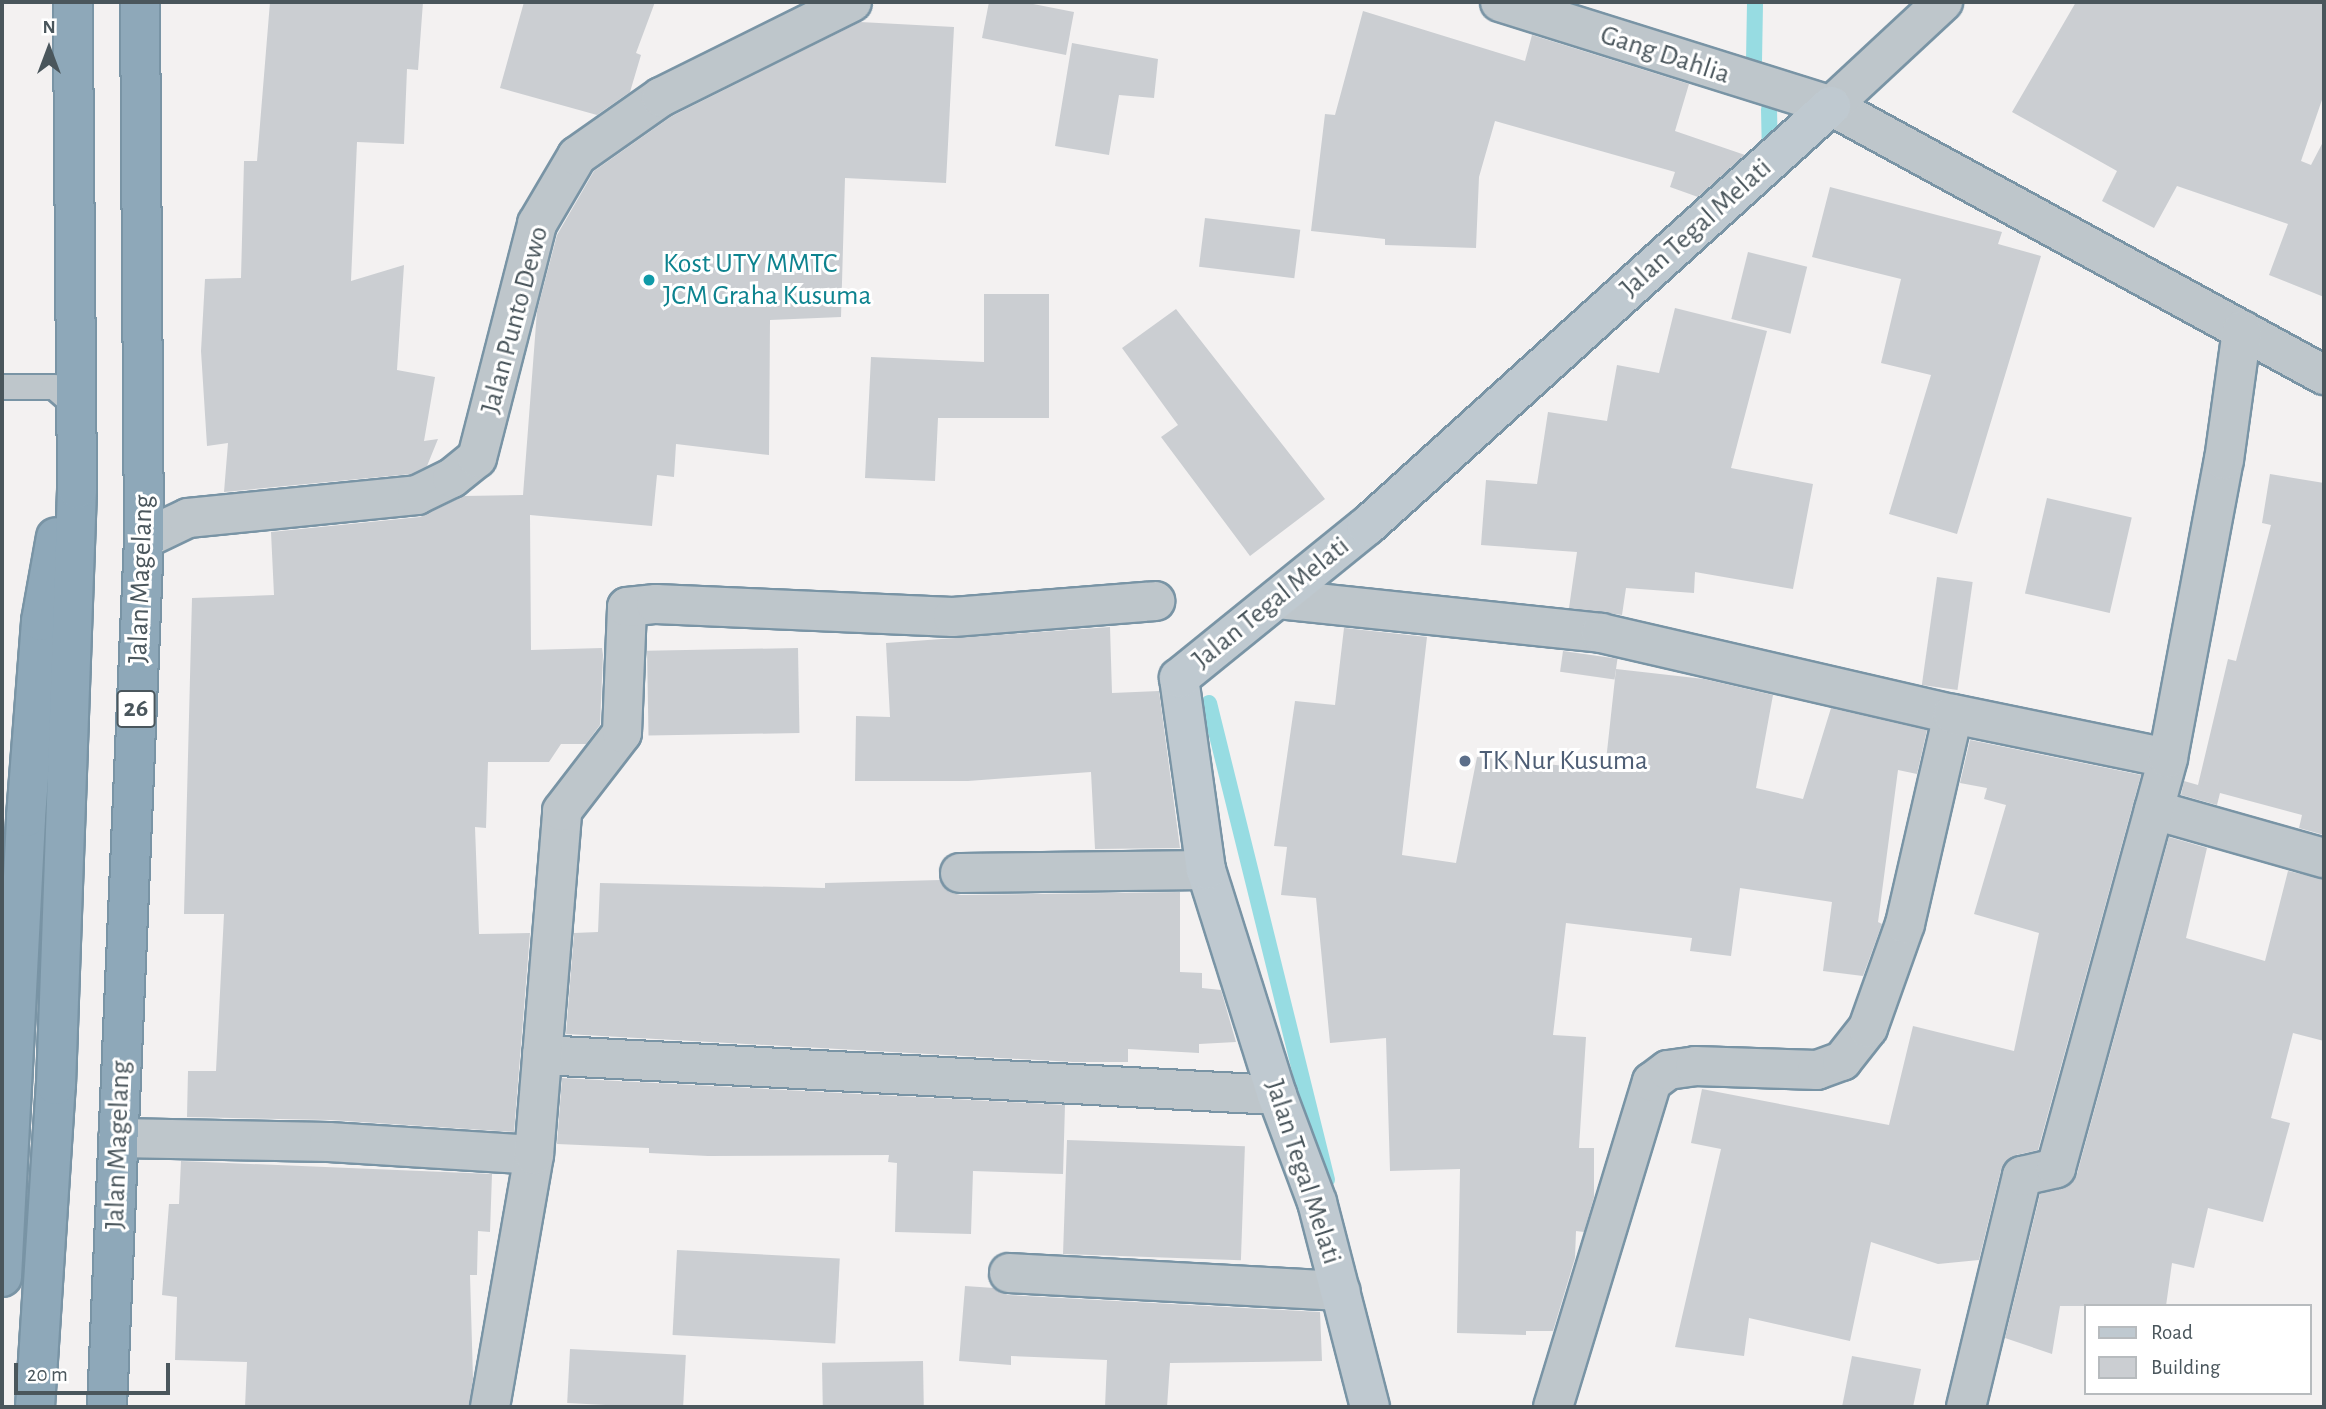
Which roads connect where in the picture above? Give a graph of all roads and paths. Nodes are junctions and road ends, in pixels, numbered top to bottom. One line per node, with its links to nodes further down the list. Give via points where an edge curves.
1 (852, 2): 12 (street, Jalan Punto Dewo, via 661,97 577,156 537,224 477,458 452,478 417,495 188,518)
2 (1500, 2): 6 (street, Gang Dahlia)
3 (1943, 2): 6 (street, Jalan Tegal Melati)
4 (73, 6): 10 (highway)
5 (140, 6): 12 (highway, Jalan Magelang / 26)
6 (1831, 106): 7 (street); 13 (street, Jalan Tegal Melati, via 1367,526)
7 (2242, 330): 8 (street); 16 (street, via 2224,460)
8 (2324, 375)
9 (2, 387): 10 (lane, via 54,387)
10 (76, 405): 11 (highway)
11 (74, 514): 18 (highway, via 57,533 49,560); 29 (highway, via 56,1085)
12 (144, 539): 24 (highway, Jalan Magelang / 26)
13 (1278, 599): 15 (street, via 1601,633 1797,674); 20 (street, Jalan Tegal Melati, via 1179,678)
14 (1154, 601): 22 (street, via 953,617 656,604 627,607 622,733 562,811)
15 (1953, 714): 16 (street); 33 (street, via 1905,924 1868,1028 1842,1061 1817,1070 1695,1066 1668,1070 1652,1082)
16 (2168, 758): 17 (street)
17 (2154, 810): 19 (street); 34 (street, via 2056,1168 2022,1176)
18 (14, 816): 27 (highway)
19 (2324, 858)
20 (1206, 870): 21 (street); 23 (street, Jalan Tegal Melati)
21 (960, 873)
22 (542, 1055): 23 (street); 25 (street)
23 (1277, 1096): 28 (street, Jalan Tegal Melati, via 1317,1202)
24 (118, 1138): 25 (street, via 330,1142); 30 (highway, Jalan Magelang / 26)
25 (534, 1155): 31 (street)
26 (1009, 1273): 28 (street)
27 (2, 1277)
28 (1341, 1291): 32 (street, Jalan Tegal Melati)
29 (35, 1407)
30 (107, 1407)
31 (490, 1407)
32 (1370, 1407)
33 (1553, 1407)
34 (1966, 1407)

